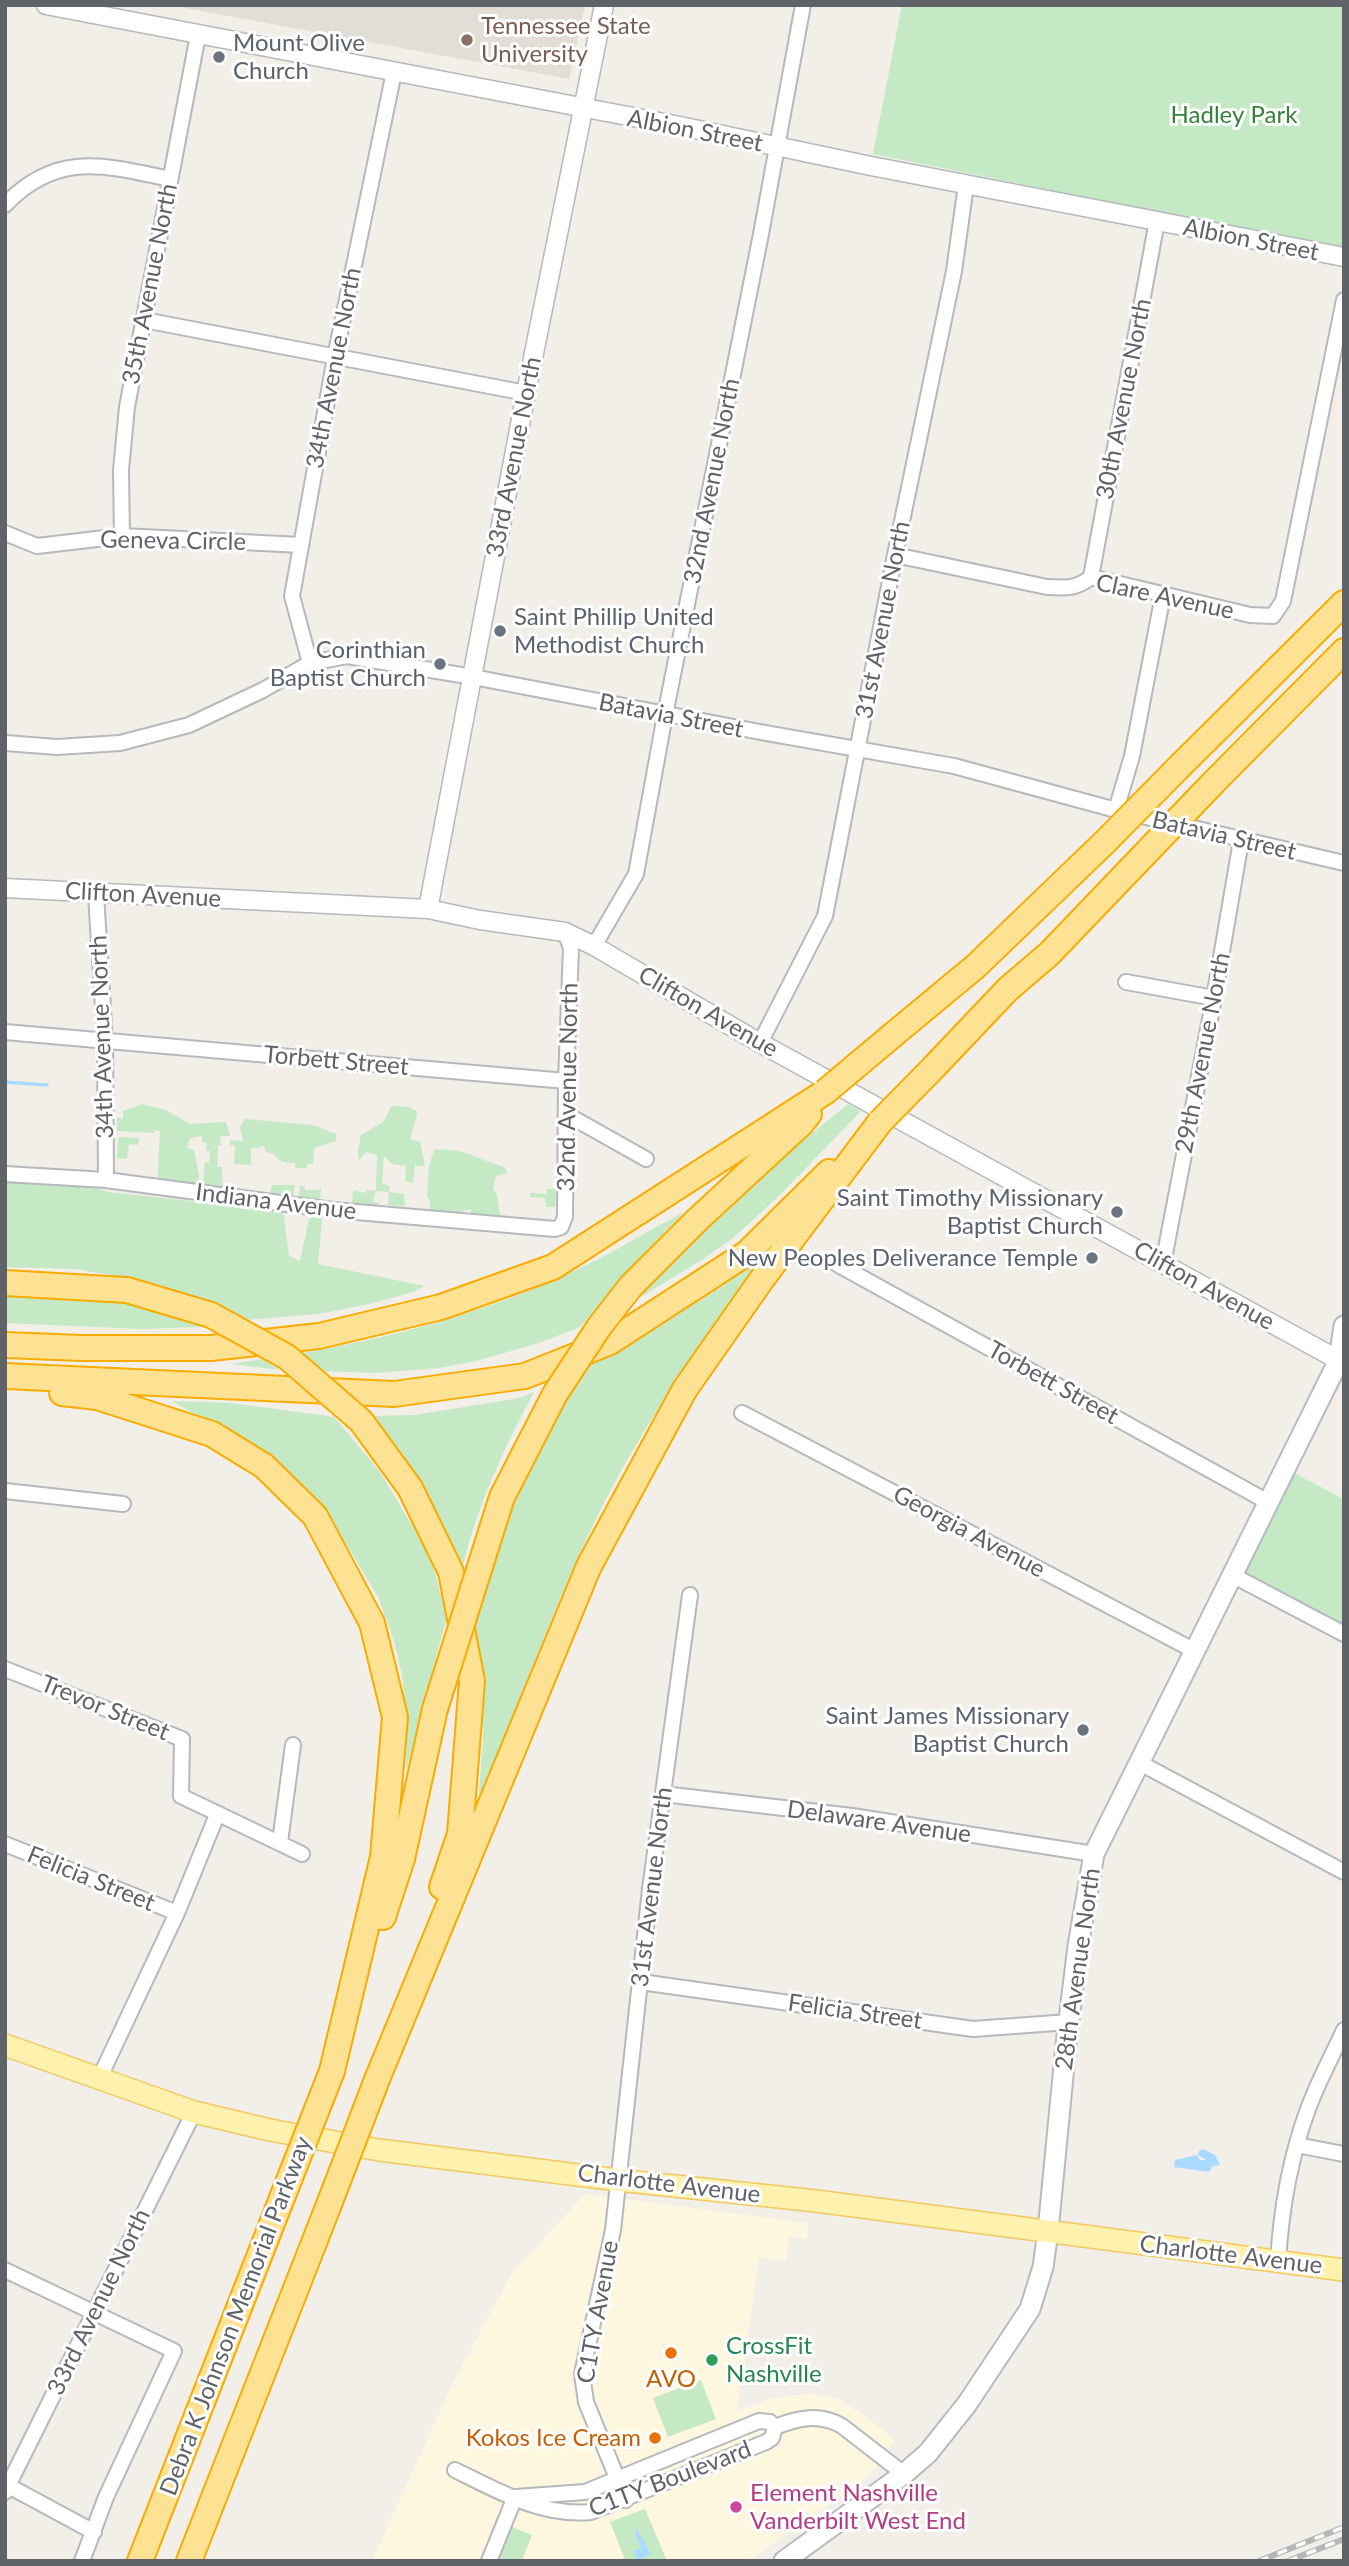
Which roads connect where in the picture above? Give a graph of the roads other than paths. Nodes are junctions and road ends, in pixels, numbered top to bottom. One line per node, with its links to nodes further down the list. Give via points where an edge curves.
1 (46, 5): 4 (street, Albion Street)
2 (604, 5): 6 (street, 33rd Avenue North)
3 (803, 5): 7 (street, 32nd Avenue North)
4 (198, 35): 5 (street, Albion Street); 8 (street, 35th Avenue North)
5 (394, 72): 6 (street, Albion Street); 15 (street, 34th Avenue North)
6 (583, 108): 7 (street, Albion Street); 16 (street, 33rd Avenue North)
7 (776, 147): 9 (street, Albion Street); 27 (street, 32nd Avenue North)
8 (170, 179): 10 (street, via 118,167 69,166 23,186); 14 (street, 35th Avenue North)
9 (966, 185): 11 (street, Albion Street); 20 (street, 31st Avenue North, via 954,271)
10 (5, 205)
11 (1157, 222): 12 (street, Albion Street); 21 (street, 30th Avenue North)
12 (1344, 257)
13 (1344, 300): 22 (street, Clare Avenue, via 1283,601 1273,616 1262,617)
14 (144, 320): 15 (street); 18 (street, 35th Avenue North, via 127,407 121,470)
15 (335, 357): 16 (street); 19 (street, 34th Avenue North)
16 (526, 393): 26 (street, 33rd Avenue North)
17 (5, 533): 18 (street, Geneva Circle, via 37,546)
18 (122, 536): 19 (street, Geneva Circle)
19 (301, 545): 25 (street, 34th Avenue North, via 292,596)
20 (895, 555): 21 (street, Clare Avenue, via 1046,587 1068,589); 29 (street, 31st Avenue North)
21 (1091, 577): 22 (street, Clare Avenue)
22 (1163, 595): 30 (street, via 1132,756)
23 (1344, 603): 44 (highway, bridge, via 976,966)
24 (1344, 651): 46 (highway, bridge)
25 (310, 663): 26 (street, Batavia Street, via 347,656); 28 (street, Batavia Street, via 178,728 120,743 57,747)
26 (473, 677): 27 (street, Batavia Street); 35 (street, 33rd Avenue North)
27 (665, 715): 29 (street, Batavia Street); 37 (street, 32nd Avenue North, via 636,874)
28 (5, 743)
29 (858, 749): 30 (street, Batavia Street, via 954,765); 42 (street, 31st Avenue North, via 825,916)
30 (1116, 810): 31 (street, Batavia Street)
31 (1241, 841): 32 (street, Batavia Street); 39 (street, 29th Avenue North)
32 (1344, 863)
33 (5, 888): 34 (street, Clifton Avenue)
34 (96, 894): 35 (street, Clifton Avenue); 41 (street, 34th Avenue North)
35 (428, 909): 36 (street, Clifton Avenue)
36 (565, 932): 37 (street, Clifton Avenue); 43 (street, 32nd Avenue North, via 571,948)
37 (594, 946): 42 (street, Clifton Avenue)
38 (1126, 982): 39 (street)
39 (1214, 998): 52 (street, 29th Avenue North)
40 (5, 1032): 41 (street, Torbett Street)
41 (106, 1041): 43 (street, Torbett Street); 49 (street, 34th Avenue North)
42 (760, 1043): 52 (street, Clifton Avenue)
43 (566, 1081): 45 (street, 32nd Avenue North)
44 (824, 1092): 55 (highway, via 553,1267 441,1307 319,1336 211,1349); 82 (highway, bridge, via 801,1124 631,1286 555,1394 502,1497 435,1709 402,1859)
45 (566, 1114): 47 (street); 50 (street, 32nd Avenue North, via 565,1217 561,1227)
46 (880, 1122): 57 (highway, via 747,1253 610,1342 525,1376 394,1394); 83 (highway, via 685,1389 589,1566)
47 (646, 1159)
48 (5, 1174): 49 (street, Indiana Avenue)
49 (106, 1180): 50 (street, Indiana Avenue, via 333,1210)
50 (546, 1230)
51 (837, 1264): 61 (street, Torbett Street)
52 (1163, 1264): 56 (street, Clifton Avenue)
53 (5, 1283): 83 (highway, bridge, via 127,1290 211,1315 287,1357 361,1421 410,1488 451,1572 472,1681 460,1834)
54 (1344, 1326): 56 (main road, 28th Avenue North)
55 (5, 1345)
56 (1341, 1362): 61 (main road, 28th Avenue North)
57 (5, 1376)
58 (5, 1386): 82 (highway, via 97,1397 212,1434 264,1466 316,1517 372,1623 395,1717 384,1844)
59 (742, 1413): 66 (street, Georgia Avenue)
60 (5, 1491): 62 (street)
61 (1268, 1502): 63 (main road, 28th Avenue North)
62 (123, 1504)
63 (1232, 1574): 65 (street); 66 (main road, 28th Avenue North)
64 (690, 1595): 70 (street, 31st Avenue North)
65 (1344, 1634)
66 (1195, 1651): 69 (main road, 28th Avenue North)
67 (5, 1669): 71 (street, Trevor Street, via 182,1739 181,1796)
68 (293, 1745): 72 (street)
69 (1140, 1763): 75 (main road, 28th Avenue North); 76 (street)
70 (663, 1794): 75 (street, Delaware Avenue, via 852,1816); 78 (street, 31st Avenue North)
71 (216, 1815): 72 (street, Trevor Street); 77 (street)
72 (281, 1842): 74 (street, Trevor Street)
73 (5, 1844): 77 (street, Felicia Street)
74 (302, 1854)
75 (1094, 1854): 79 (main road, 28th Avenue North)
76 (1344, 1871)
77 (177, 1913): 84 (street)
78 (641, 1982): 79 (street, Felicia Street, via 974,2029); 88 (street, 31st Avenue North)
79 (1069, 2022): 89 (main road, 28th Avenue North)
80 (1344, 2030): 86 (street)
81 (5, 2045): 84 (main road, Charlotte Avenue)
82 (332, 2071): 103 (highway, Debra K Johnson Memorial Parkway, bridge)
83 (378, 2077): 104 (highway, Debra K Johnson Memorial Parkway, bridge)
84 (99, 2079): 85 (main road, Charlotte Avenue)
85 (194, 2112): 88 (main road, Charlotte Avenue, via 376,2149); 93 (street, 33rd Avenue North)
86 (1297, 2145): 87 (street); 90 (street)
87 (1344, 2154)
88 (618, 2180): 89 (main road, Charlotte Avenue); 97 (street, C1TY Avenue, via 613,2230 582,2382)
89 (1048, 2231): 90 (main road, Charlotte Avenue); 96 (main road, 28th Avenue North, via 1030,2309 967,2404 928,2453)
90 (1278, 2262): 92 (main road, Charlotte Avenue)
91 (5, 2270): 93 (street)
92 (1344, 2270)
93 (94, 2311): 98 (street, 33rd Avenue North); 101 (street, via 174,2351)
94 (775, 2427): 96 (street, C1TY Boulevard, via 805,2418 830,2420); 97 (street, C1TY Boulevard, via 759,2421); 100 (street, C1TY Boulevard, via 766,2442)
95 (454, 2470): 99 (street, C1TY Boulevard)
96 (904, 2474): 106 (main road, 28th Avenue North)
97 (617, 2479): 99 (street, C1TY Boulevard, via 573,2494); 100 (street, C1TY Avenue)
98 (6, 2487): 101 (street)
99 (515, 2497): 100 (street, C1TY Boulevard, via 543,2509 575,2513); 105 (street)
100 (626, 2500)
101 (94, 2532): 102 (street)
102 (82, 2561)
103 (140, 2561)
104 (189, 2561)
105 (489, 2561)
106 (784, 2561)

